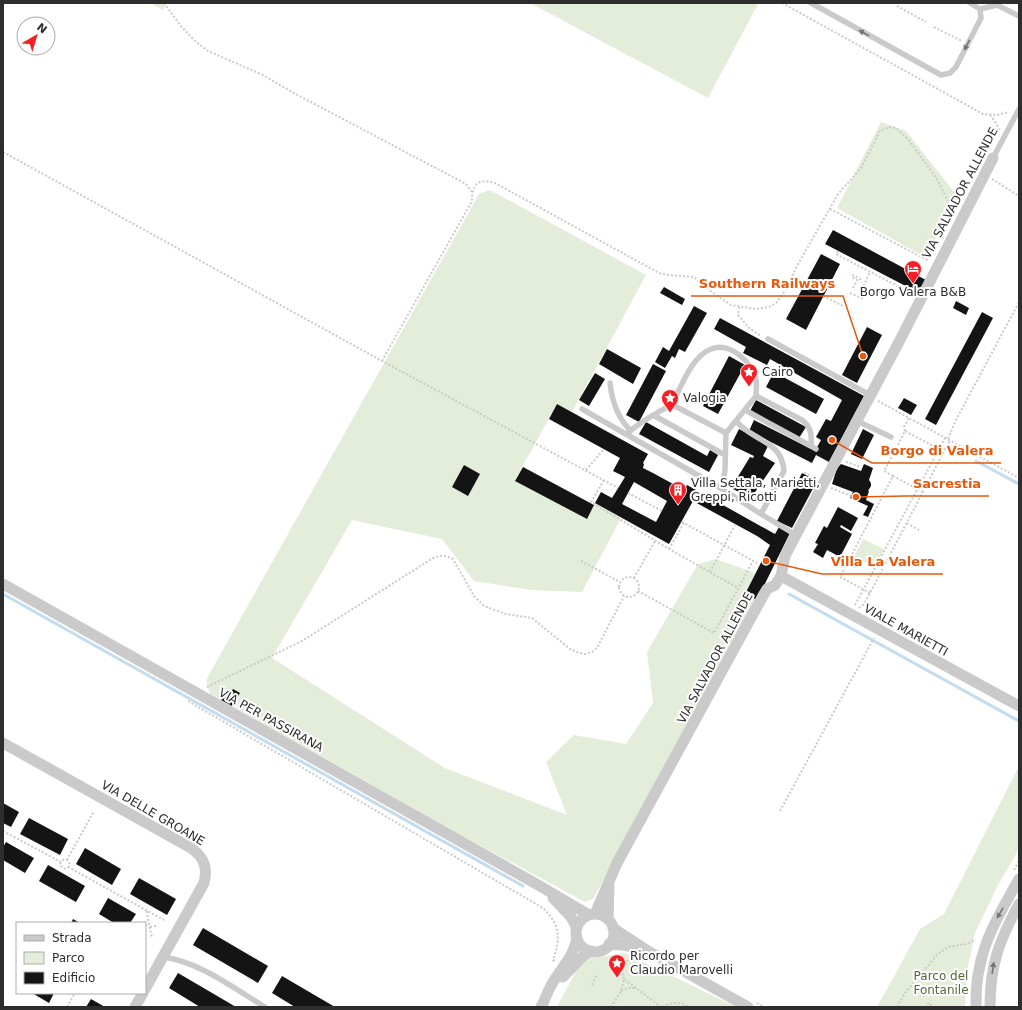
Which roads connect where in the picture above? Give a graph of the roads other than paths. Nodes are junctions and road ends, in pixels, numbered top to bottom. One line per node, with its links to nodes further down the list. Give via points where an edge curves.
1 (811, 3): 3 (lane, one-way to 1, via 981,18 954,70 941,74)
2 (970, 3): 3 (lane)
3 (980, 9): 4 (lane, via 997,5)
4 (1019, 16)
5 (1019, 109): 6 (lane, VIA SALVADOR ALLENDE)
6 (993, 158): 10 (street, VIA SALVADOR ALLENDE)
7 (768, 340): 10 (lane)
8 (610, 383): 17 (lane, via 618,414)
9 (756, 396): 11 (lane, via 757,381 747,362 735,353 719,347 711,349 688,369); 13 (lane); 20 (lane, via 802,420 810,429)
10 (870, 396): 16 (street, VIA SALVADOR ALLENDE)
11 (671, 404): 14 (lane); 18 (lane)
12 (582, 409): 17 (lane)
13 (745, 410): 15 (lane); 20 (lane)
14 (653, 415): 17 (lane); 22 (lane)
15 (736, 421): 18 (lane); 24 (lane, via 779,453 784,463 784,471)
16 (857, 421): 19 (lane); 25 (street, VIA SALVADOR ALLENDE)
17 (629, 432): 23 (lane)
18 (726, 433): 22 (lane)
19 (890, 437)
20 (811, 446): 21 (lane)
21 (816, 449)
22 (724, 455): 23 (lane)
23 (722, 489): 24 (lane)
24 (761, 514): 25 (lane)
25 (796, 535): 26 (street, VIA SALVADOR ALLENDE, via 785,556)
26 (781, 576): 28 (street, VIALE MARIETTI); 32 (street, VIA SALVADOR ALLENDE, via 764,594 616,864)
27 (3, 584): 30 (street, VIA PER PASSIRANA)
28 (1019, 706)
29 (3, 743): 40 (street, VIA DELLE GROANE, via 191,848 201,857 206,870 204,883)
30 (527, 878): 34 (street, VIA PER PASSIRANA); 36 (street, VIA PER PASSIRANA, via 558,902 571,917)
31 (1019, 879): 48 (street, one-way to 48, via 986,943 976,988)
32 (610, 880): 34 (street, VIA SALVADOR ALLENDE); 35 (street, VIA SALVADOR ALLENDE)
33 (1019, 904): 49 (street, one-way to 33, via 994,961)
34 (592, 914): 35 (street, via 599,914); 36 (street, via 581,920)
35 (610, 924): 37 (street, via 613,934); 39 (street)
36 (577, 933): 38 (street, via 583,947); 43 (street, via 575,948 554,979)
37 (609, 944): 38 (street, via 601,950); 39 (street)
38 (592, 951): 43 (street, via 584,955)
39 (648, 951): 47 (street)
40 (163, 957): 41 (street, VIA DELLE GROANE); 45 (lane, via 174,958 199,968)
41 (146, 987)
42 (142, 994): 44 (street)
43 (547, 995): 46 (street)
44 (135, 1007)
45 (265, 1007)
46 (541, 1007)
47 (748, 1007)
48 (976, 1007)
49 (990, 1007)

